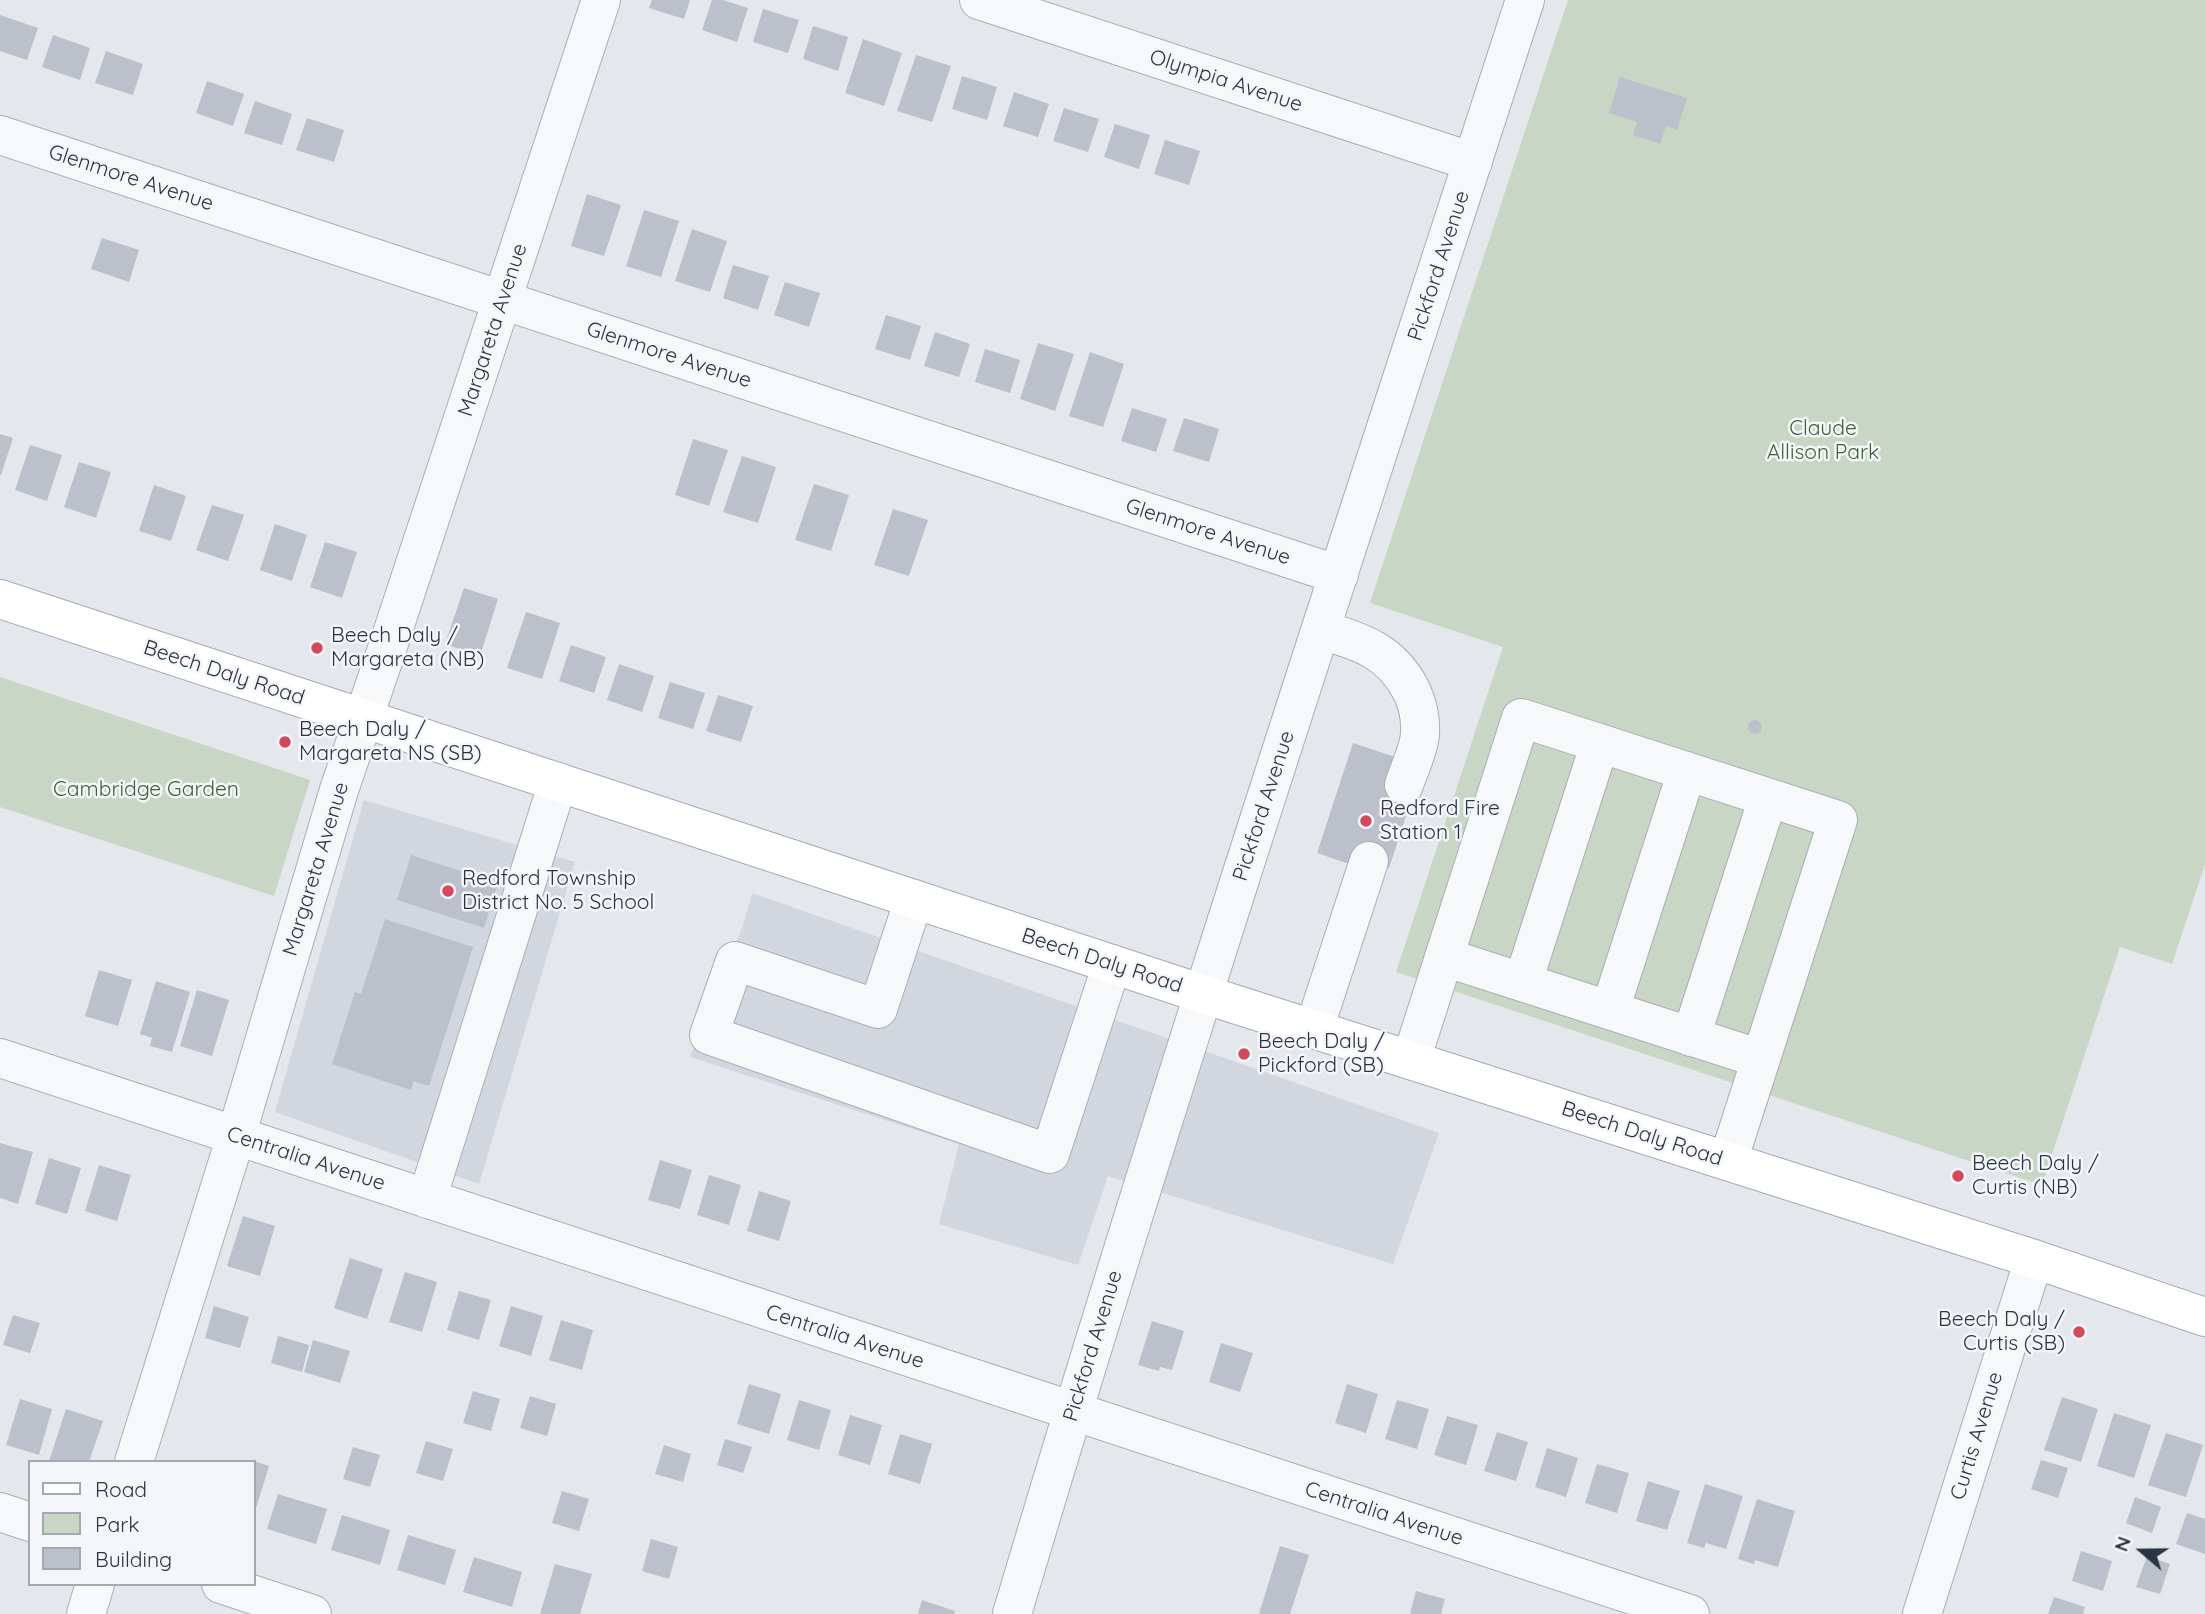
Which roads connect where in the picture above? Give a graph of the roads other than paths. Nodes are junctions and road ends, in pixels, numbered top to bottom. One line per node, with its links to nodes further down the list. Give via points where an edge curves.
1 (601, 0): 6 (street, Margareta Avenue)
2 (979, 0): 5 (street, Olympia Avenue)
3 (1525, 0): 5 (street, Pickford Avenue)
4 (0, 135): 6 (street, Glenmore Avenue)
5 (1473, 162): 7 (street, Pickford Avenue)
6 (502, 300): 7 (street, Glenmore Avenue); 10 (street, Margareta Avenue)
7 (1339, 575): 9 (street, Pickford Avenue)
8 (0, 599): 10 (main road, Beech Daly Road)
9 (1321, 629): 14 (street, via 1381,653 1403,674 1419,706 1420,736); 21 (street, Pickford Avenue)
10 (364, 719): 13 (main road, Beech Daly Road); 28 (street, Margareta Avenue)
11 (1600, 743): 12 (street); 18 (street, via 1521,718); 20 (street)
12 (1687, 771): 15 (street); 22 (street)
13 (558, 782): 17 (main road, Beech Daly Road); 30 (street)
14 (1404, 785)
15 (1768, 797): 24 (street); 26 (street, via 1838,820)
16 (1369, 861): 23 (street)
17 (914, 899): 19 (main road, Beech Daly Road); 19 (street, via 878,1009 735,961 709,1035 1050,1154)
18 (1444, 957): 20 (street); 27 (street)
19 (1112, 964): 21 (main road, Beech Daly Road)
20 (1523, 982): 22 (street)
21 (1203, 994): 23 (main road, Beech Daly Road); 33 (street, Pickford Avenue)
22 (1610, 1010): 24 (street)
23 (1314, 1029): 27 (main road, Beech Daly Road)
24 (1691, 1037): 26 (street)
25 (0, 1058): 28 (street, Centralia Avenue)
26 (1761, 1059): 29 (street)
27 (1411, 1060): 29 (main road, Beech Daly Road)
28 (236, 1136): 30 (street, Centralia Avenue); 34 (street, Margareta Avenue)
29 (1728, 1161): 31 (main road, Beech Daly Road)
30 (427, 1199): 33 (street, Centralia Avenue)
31 (2034, 1259): 32 (main road, Beech Daly Road); 43 (street, Curtis Avenue)
32 (2205, 1317)
33 (1072, 1412): 41 (street, Pickford Avenue); 42 (street, Centralia Avenue)
34 (135, 1460)
35 (0, 1512): 36 (street)
36 (28, 1521)
37 (94, 1586): 39 (street)
38 (227, 1586): 40 (street)
39 (86, 1614)
40 (312, 1614)
41 (1012, 1614)
42 (1690, 1614)
43 (1922, 1614)

